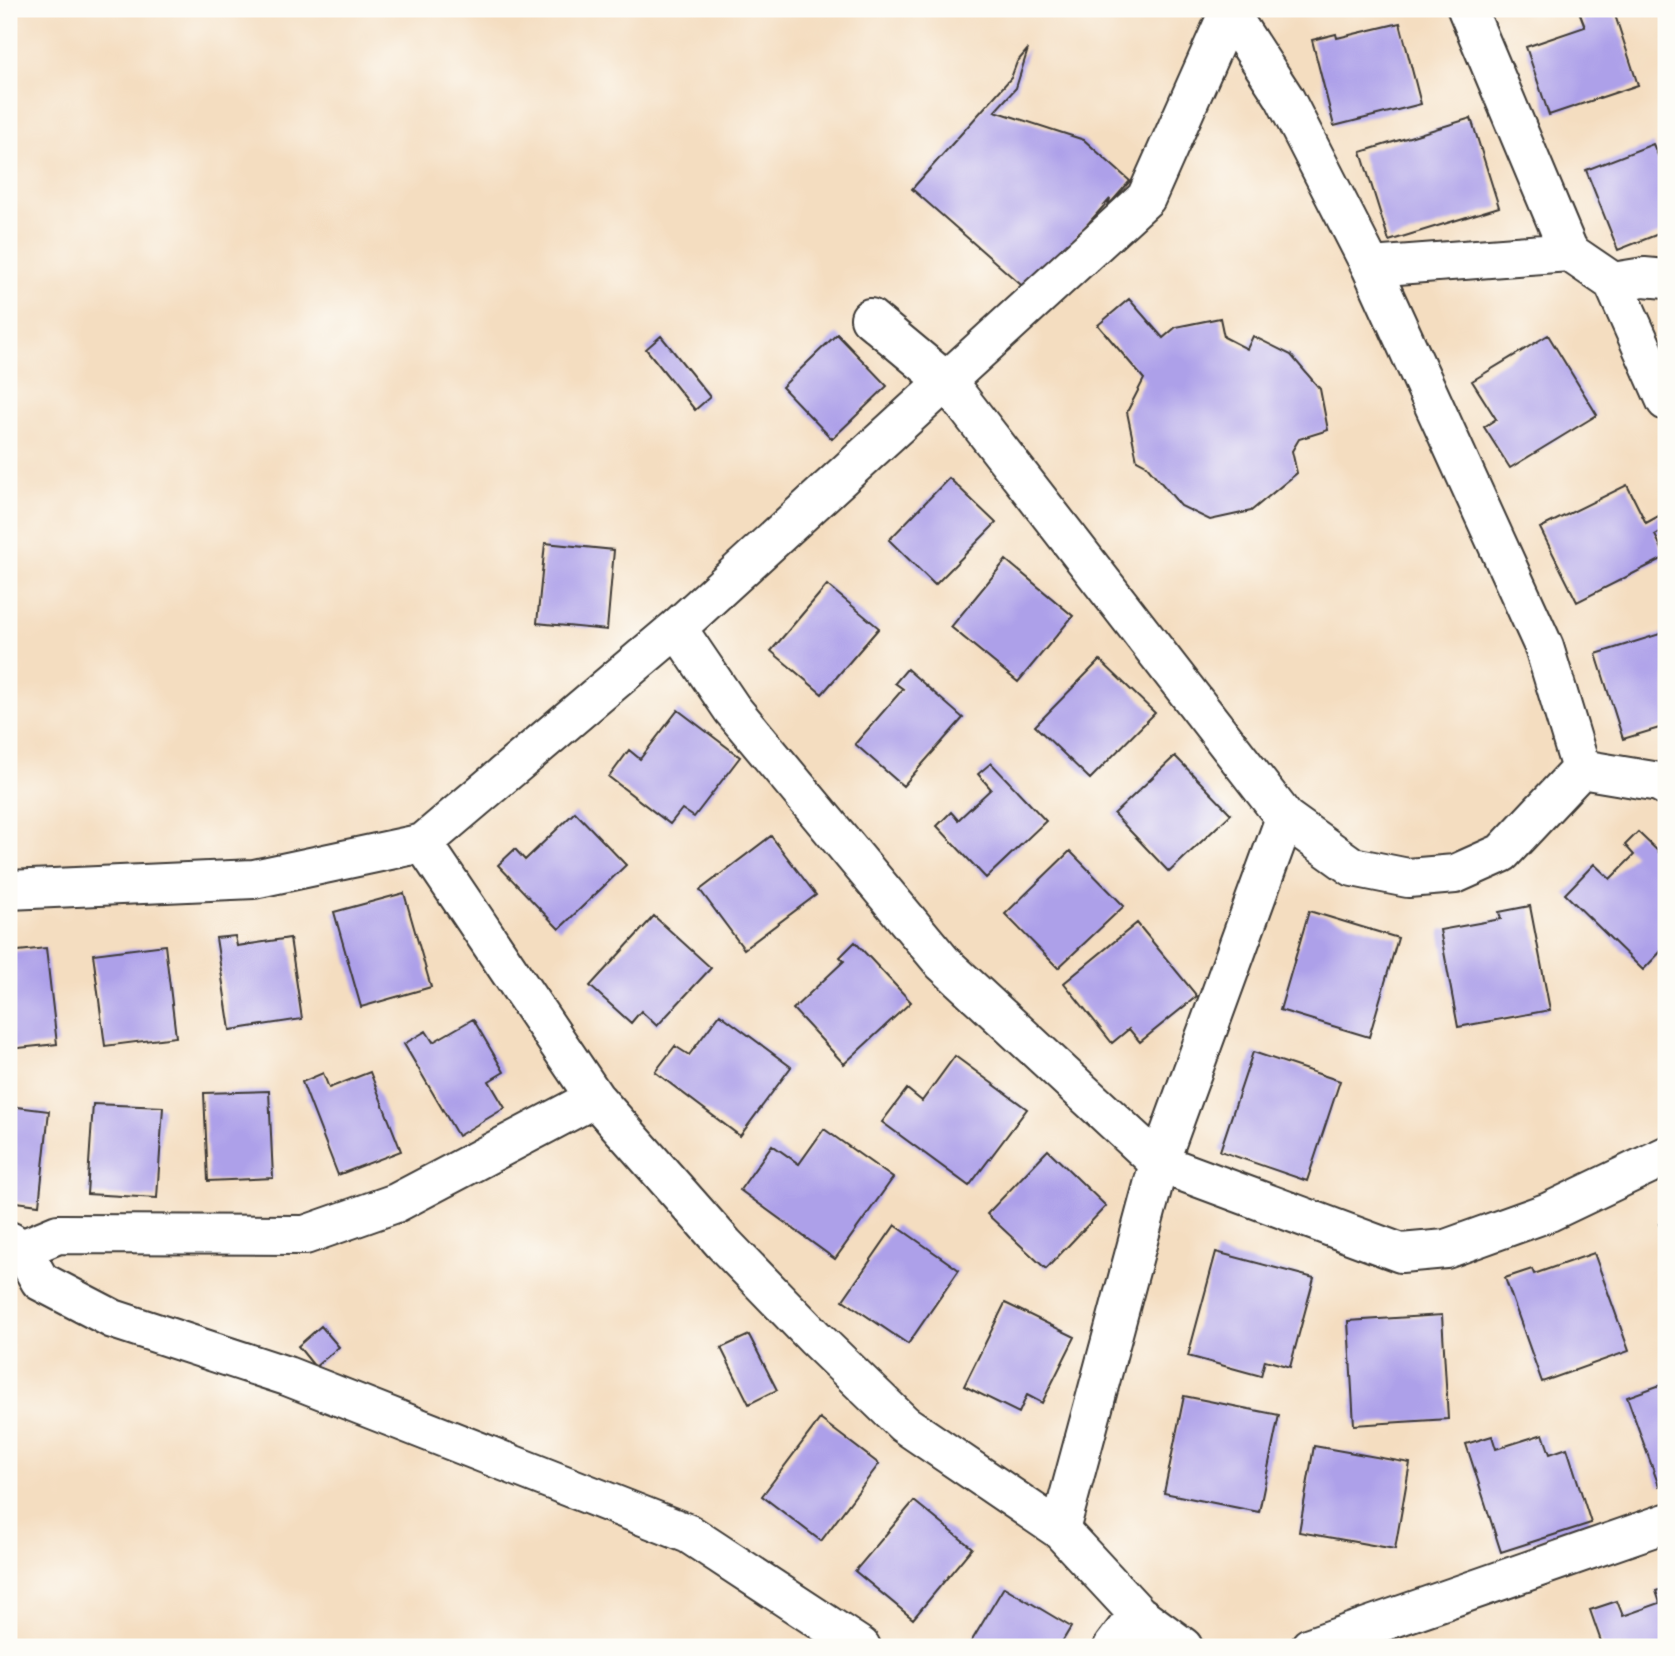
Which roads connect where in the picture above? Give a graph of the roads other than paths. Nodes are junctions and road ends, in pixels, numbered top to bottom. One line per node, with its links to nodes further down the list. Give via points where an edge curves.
1 (1467, 9): 3 (street)
2 (1230, 12): 4 (street, via 1284,97); 8 (street, via 1146,198)
3 (1569, 252): 4 (street); 6 (street)
4 (1371, 267): 11 (street, via 1544,647)
5 (1666, 279): 6 (street)
6 (1613, 282): 9 (street)
7 (870, 318): 8 (street)
8 (948, 383): 10 (street); 13 (street)
9 (1666, 401)
10 (677, 628): 14 (street); 18 (street, via 732,709 943,963)
11 (1581, 769): 12 (street); 13 (street, via 1502,853 1455,874 1408,877 1353,867)
12 (1666, 786)
13 (1285, 818): 18 (street)
14 (423, 843): 15 (street, via 254,879); 16 (street)
15 (9, 890)
16 (595, 1098): 19 (street, via 396,1203 306,1235 58,1234); 21 (street, via 733,1254 904,1424)
17 (1666, 1156): 18 (street, via 1549,1212 1446,1249 1401,1253)
18 (1159, 1163): 21 (street)
19 (15, 1245): 23 (street, via 40,1280 113,1319 287,1376 689,1534)
20 (1666, 1523): 26 (street)
21 (1060, 1530): 22 (street)
22 (1138, 1614): 24 (street); 25 (street)
23 (860, 1647)
24 (1113, 1647)
25 (1183, 1647)
26 (1310, 1647)

